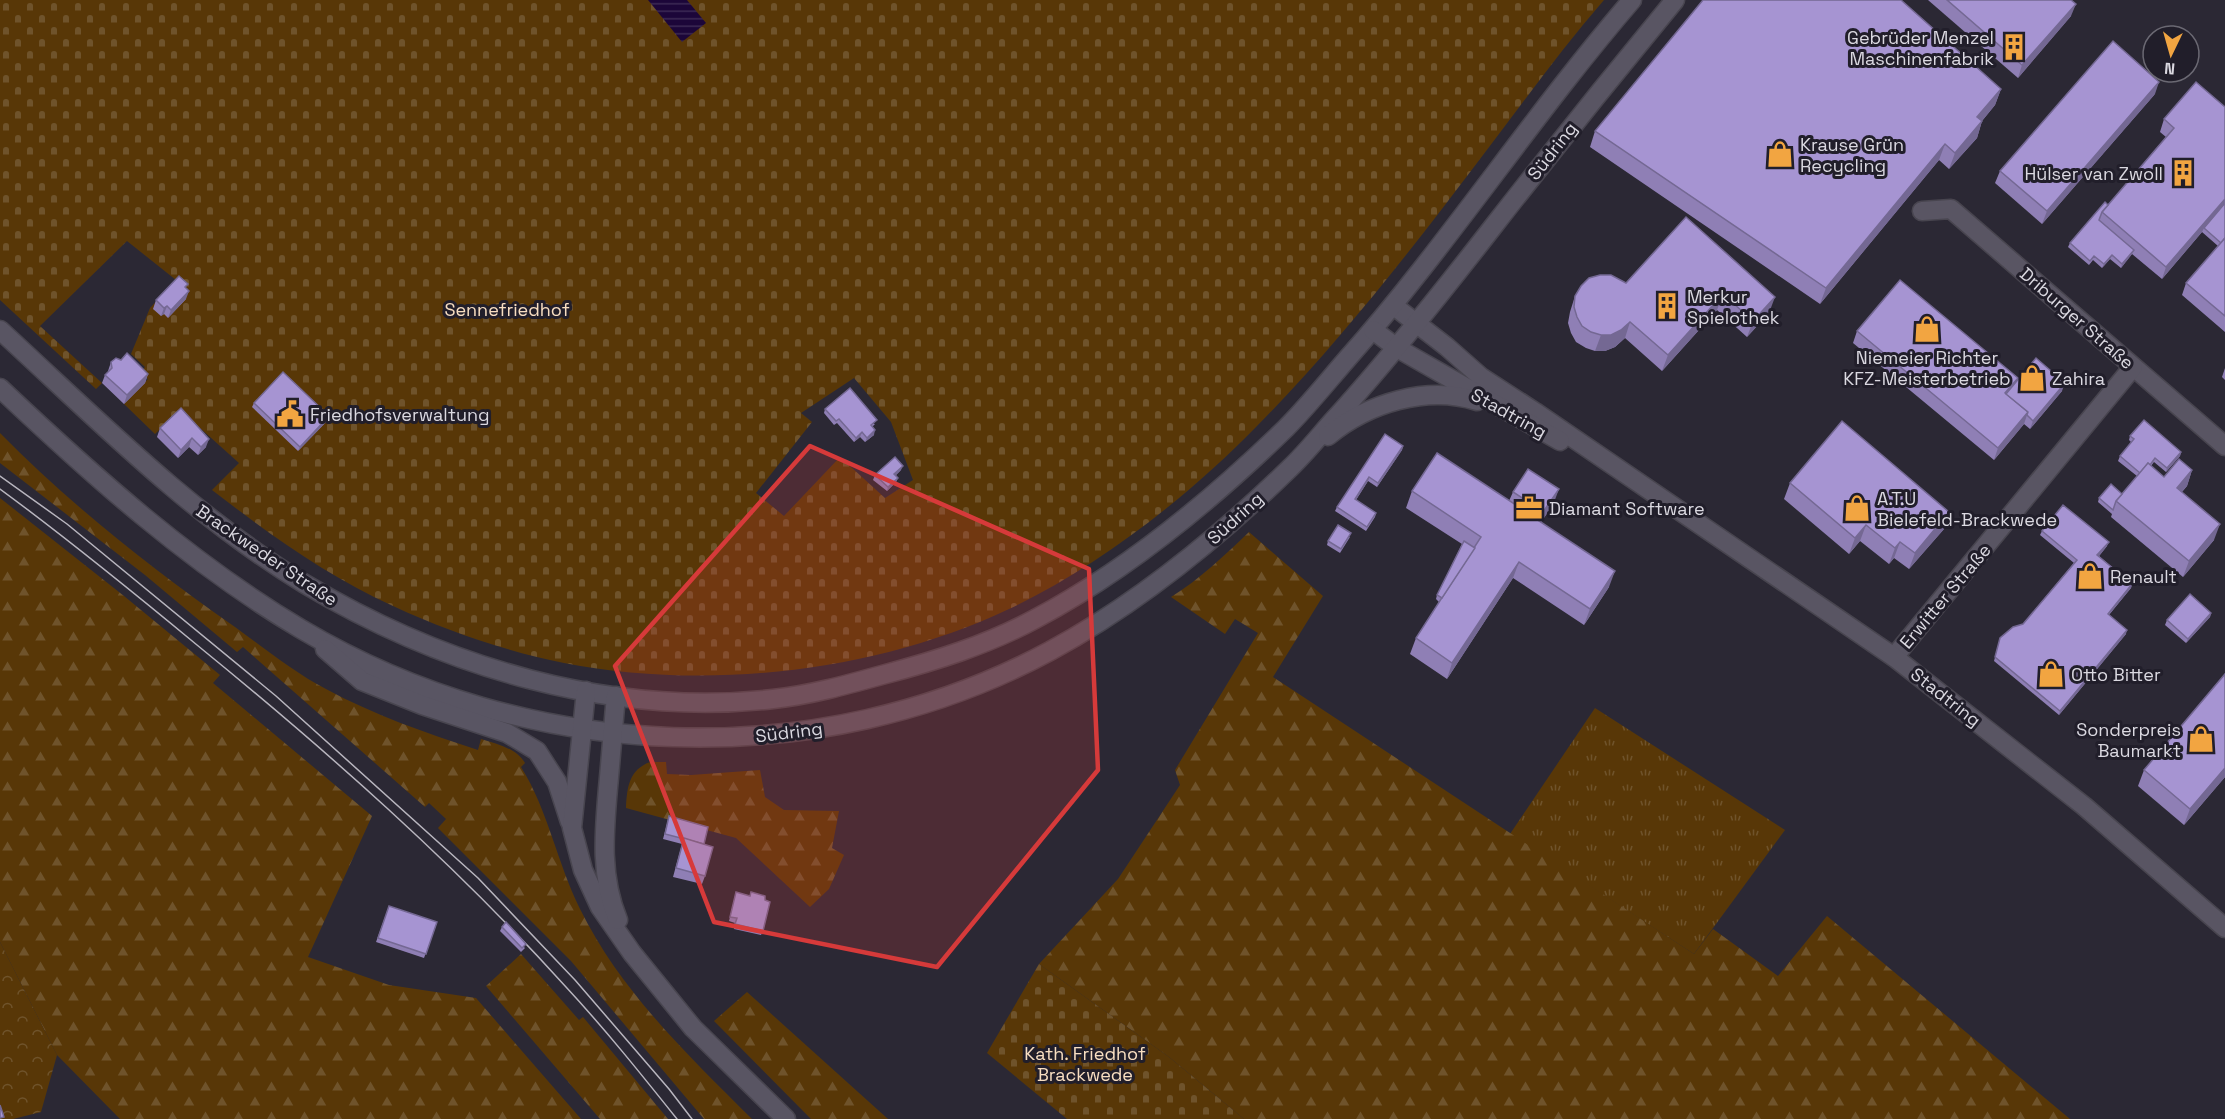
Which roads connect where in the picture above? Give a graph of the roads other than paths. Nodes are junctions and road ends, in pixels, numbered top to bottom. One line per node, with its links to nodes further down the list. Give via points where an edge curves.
1 (1632, 0): 4 (main road, Südring)
2 (1675, 0): 5 (main road, Südring, via 1587,105)
3 (1922, 211): 9 (main road, Driburger Straße, via 1951,209)
4 (1394, 306): 5 (main road, Stadtring); 7 (main road, Südring)
5 (1417, 324): 8 (main road, Südring); 14 (main road, Stadtring, via 1481,377)
6 (0, 330): 17 (main road, Brackweder Straße, via 187,501 302,582 382,626 430,647 508,673)
7 (1373, 330): 8 (main road, Stadtring); 18 (main road, Südring, via 1289,425 1214,493 1154,544 1032,621 948,656 818,692 691,703)
8 (1397, 348): 11 (main road, Stadtring); 13 (main road, Südring)
9 (2133, 367): 12 (main road, Driburger Straße); 16 (main road, Erwitter Straße)
10 (0, 388): 15 (main road, via 202,564)
11 (1499, 408): 13 (main road, via 1451,396 1418,396 1387,403 1335,430); 14 (main road, Stadtring)
12 (2225, 446)
13 (1292, 466): 20 (main road, Südring, via 1190,559 1127,604 1051,651 963,690 872,719 795,732 719,738)
14 (1649, 490): 16 (main road, Stadtring)
15 (303, 630): 19 (main road, via 432,690); 21 (main road, via 362,681 507,733 537,751 557,782)
16 (1894, 657): 22 (main road, Stadtring, via 2077,800)
17 (586, 691): 18 (main road, Brackweder Straße); 19 (main road)
18 (616, 696): 20 (main road)
19 (582, 729): 20 (main road); 21 (main road)
20 (613, 734): 23 (main road, via 603,849 605,877 610,902)
21 (572, 828): 23 (main road, via 583,870 600,907)
22 (2225, 928)
23 (632, 953): 24 (main road, via 693,1028)
24 (786, 1119)

